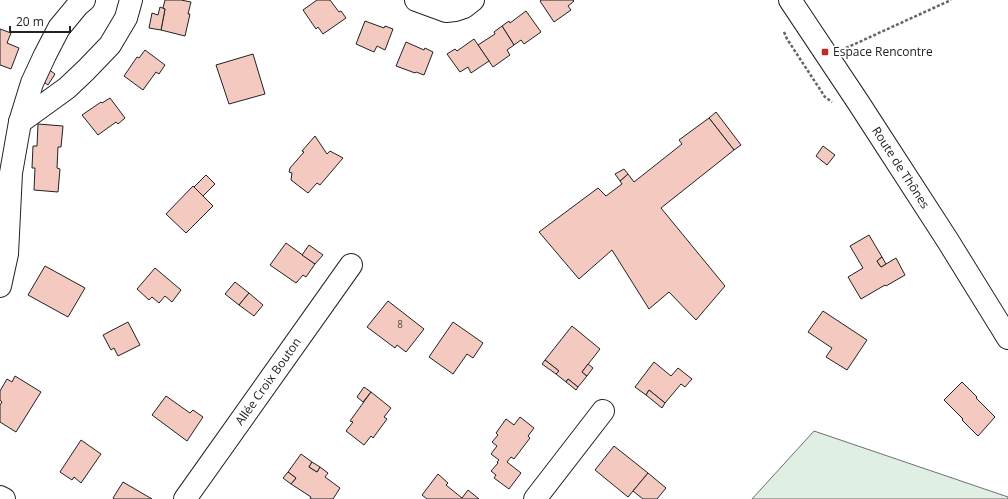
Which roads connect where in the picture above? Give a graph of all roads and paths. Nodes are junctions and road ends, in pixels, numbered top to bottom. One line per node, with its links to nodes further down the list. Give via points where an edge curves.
1 (84, 0): 8 (street, via 59,28 32,83)
2 (131, 0): 8 (street, via 126,18 110,45 67,88)
3 (416, 0): 4 (street, via 446,11 464,7)
4 (473, 0)
5 (790, 0): 7 (street, Route de Thônes)
6 (951, 0): 7 (path)
7 (828, 56): 12 (street, Route de Thônes)
8 (20, 122): 9 (street)
9 (4, 215): 11 (street, via 7,254)
10 (351, 265): 16 (street, Allée Croix Bouton)
11 (0, 286)
12 (1008, 338)
13 (603, 411): 17 (street)
14 (0, 497): 15 (street)
15 (4, 499)
16 (185, 499)
17 (535, 499)

